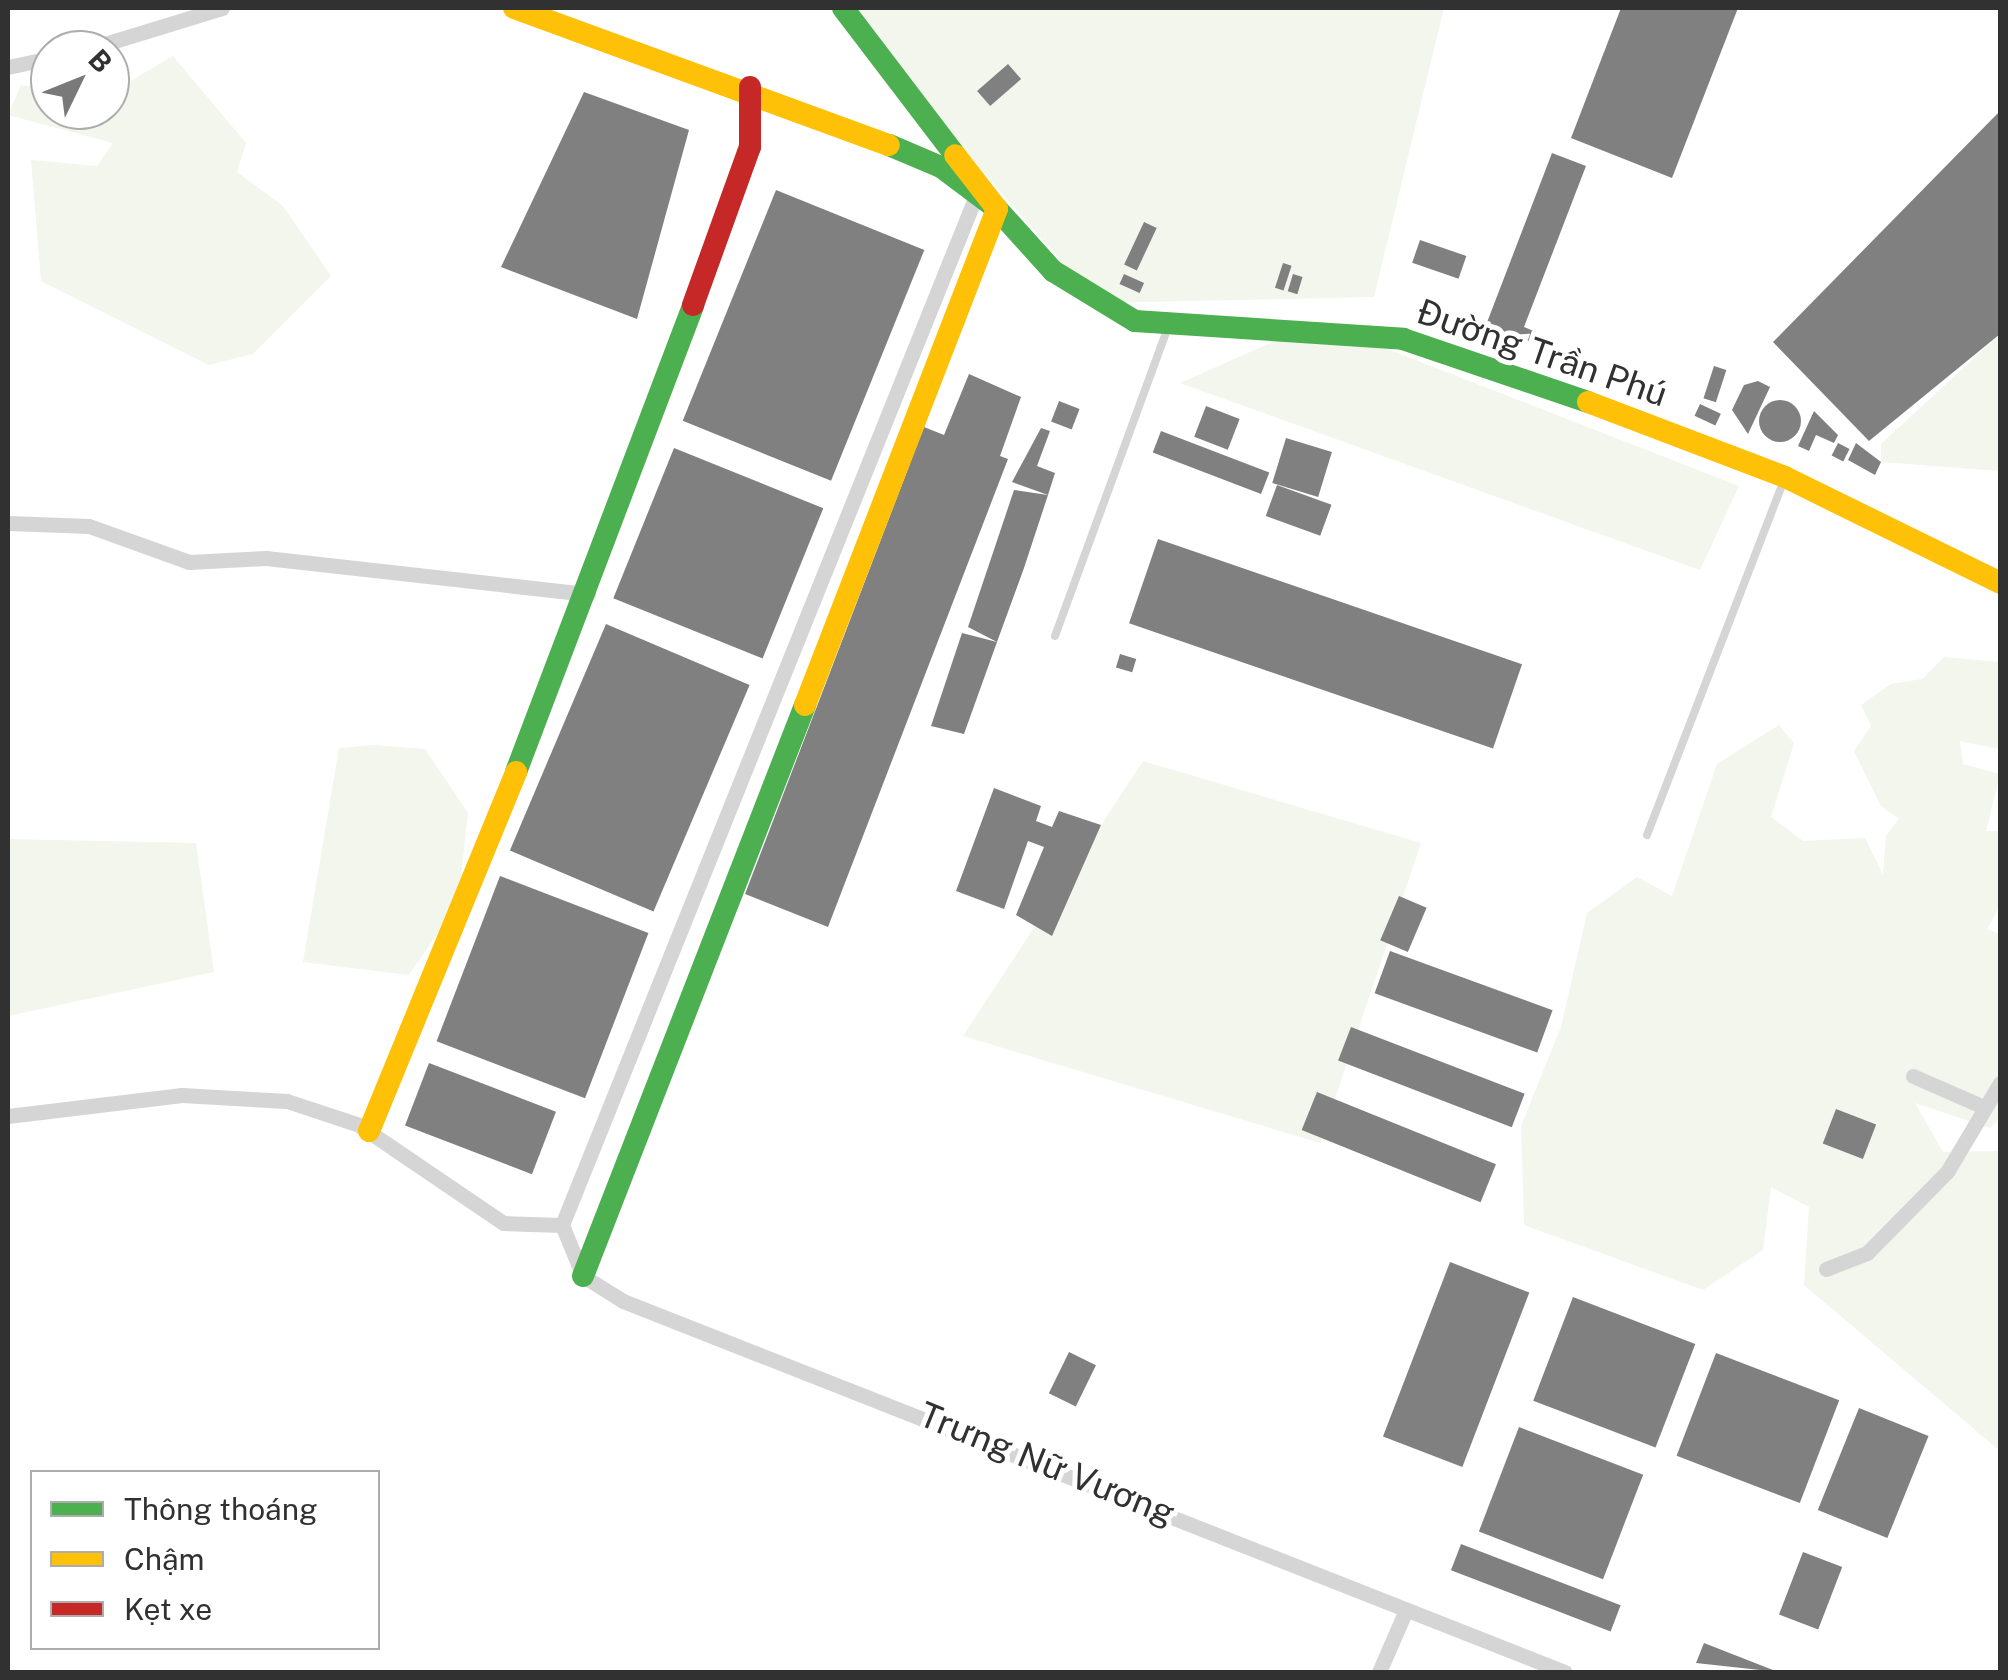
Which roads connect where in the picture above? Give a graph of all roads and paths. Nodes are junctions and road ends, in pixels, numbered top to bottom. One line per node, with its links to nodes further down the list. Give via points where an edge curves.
1 (222, 8): 4 (street)
2 (514, 8): 5 (street, Đường Trần Phú)
3 (843, 8): 7 (street)
4 (130, 36)
5 (750, 87): 6 (street, Đường Trần Phú, via 941,168); 12 (street, via 750,147)
6 (978, 193): 7 (street, Đường Trần Phú); 20 (street)
7 (997, 209): 8 (street, Đường Trần Phú, via 1098,304); 22 (street)
8 (1166, 330): 9 (street, Đường Trần Phú, via 1403,339); 13 (lane)
9 (1784, 477): 11 (street, Đường Trần Phú); 14 (lane)
10 (8, 523): 12 (street, via 89,526 189,562 266,558)
11 (2000, 583)
12 (588, 594): 19 (street, via 464,917)
13 (1054, 636)
14 (1647, 835)
15 (1912, 1076): 17 (street)
16 (2000, 1083): 17 (street)
17 (1984, 1107): 21 (street, via 1955,1162 1896,1226 1859,1259)
18 (8, 1116): 19 (street, via 251,1095)
19 (369, 1131): 20 (street, via 503,1223)
20 (562, 1226): 22 (street)
21 (1826, 1269)
22 (582, 1276): 23 (street, Trưng Nữ Vương, via 623,1301)
23 (1406, 1610): 24 (street); 25 (street, Trưng Nữ Vương)
24 (1379, 1672)
25 (1565, 1672)

